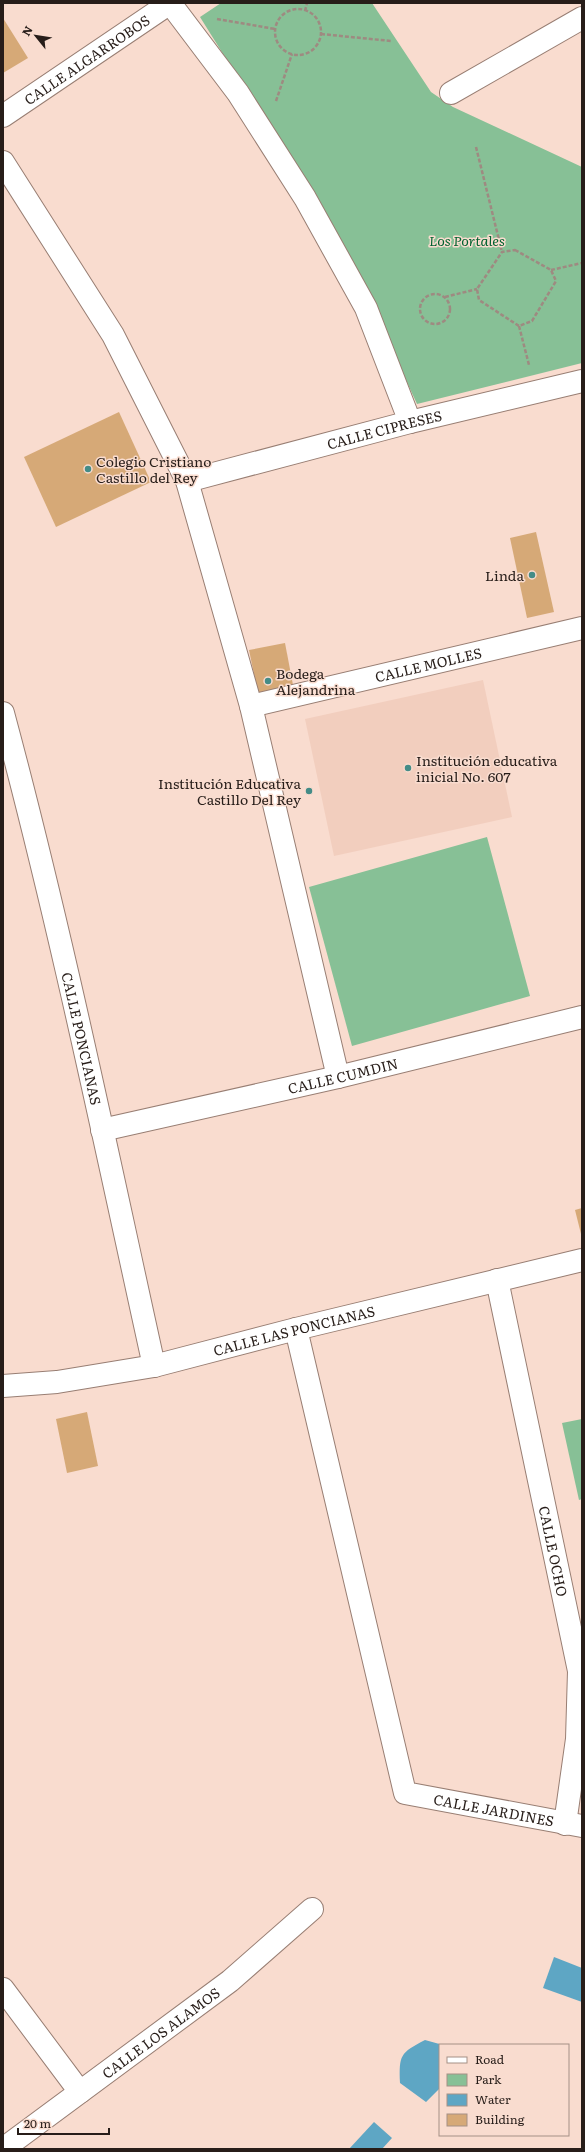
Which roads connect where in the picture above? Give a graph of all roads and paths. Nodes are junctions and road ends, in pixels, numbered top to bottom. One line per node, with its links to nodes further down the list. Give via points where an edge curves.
1 (170, 3): 12 (street, CALLE ALGARROBOS); 23 (street, via 238,93 305,198 366,308)
2 (308, 3): 3 (path)
3 (305, 11): 6 (path, via 289,11 280,18); 7 (path, via 312,13)
4 (215, 18): 6 (path)
5 (582, 18): 10 (street)
6 (275, 29): 9 (path, via 279,45 284,51)
7 (321, 34): 8 (path); 9 (path, via 318,44 311,51 302,55)
8 (391, 41)
9 (292, 54): 11 (path)
10 (451, 93)
11 (275, 105)
12 (3, 116)
13 (476, 147): 15 (path)
14 (3, 162): 24 (street, via 113,335)
15 (502, 252): 17 (path, via 515,250); 18 (path)
16 (582, 263): 17 (path)
17 (552, 270): 20 (path, via 556,282 532,321)
18 (477, 289): 19 (path); 20 (path, via 480,300)
19 (445, 297): 19 (path, via 451,307 446,320 440,324 425,320 420,310 424,298 432,293)
20 (520, 326): 21 (path)
21 (530, 370)
22 (582, 381): 23 (street, CALLE CIPRESES)
23 (410, 422): 24 (street, CALLE CIPRESES)
24 (186, 482): 26 (street)
25 (582, 628): 26 (street, CALLE MOLLES)
26 (251, 706): 29 (street)
27 (3, 713): 30 (street, CALLE PONCIANAS, via 27,801)
28 (582, 1017): 29 (street, CALLE CUMDIN)
29 (338, 1076): 30 (street, CALLE CUMDIN)
30 (102, 1130): 34 (street, CALLE PONCIANAS)
31 (582, 1260): 32 (street, CALLE LAS PONCIANAS)
32 (497, 1280): 33 (street, CALLE LAS PONCIANAS); 36 (street, CALLE OCHO, via 579,1671)
33 (296, 1328): 34 (street, CALLE LAS PONCIANAS); 36 (street, CALLE JARDINES, via 405,1793)
34 (154, 1366): 35 (street, CALLE LAS PONCIANAS, via 57,1382)
35 (3, 1386)
36 (574, 1825)
37 (312, 1910): 39 (street, CALLE LOS ALAMOS, via 230,1981)
38 (3, 1989): 39 (street)
39 (80, 2092): 40 (street, CALLE LOS ALAMOS)
40 (3, 2149)

